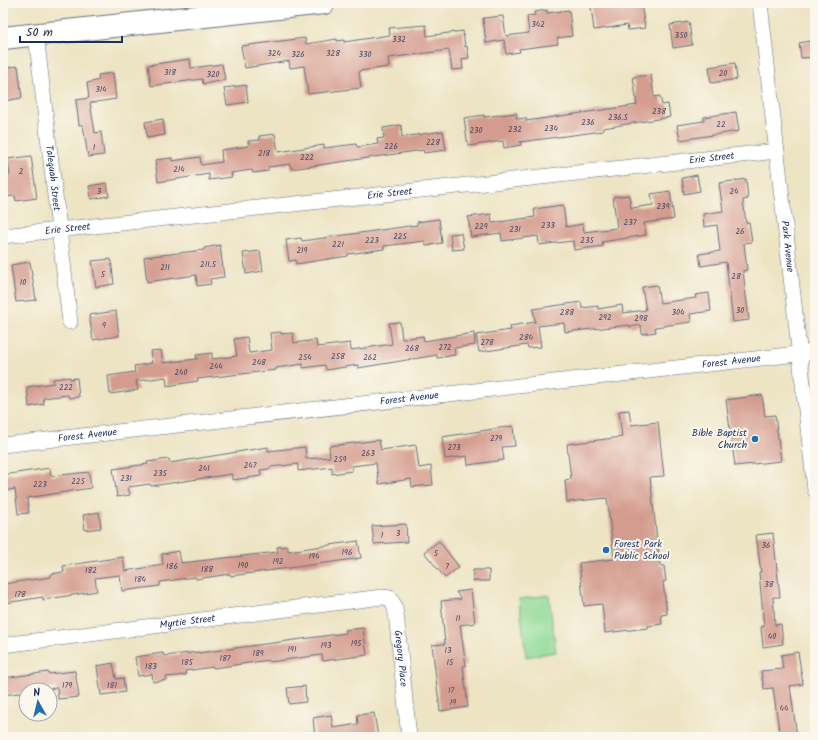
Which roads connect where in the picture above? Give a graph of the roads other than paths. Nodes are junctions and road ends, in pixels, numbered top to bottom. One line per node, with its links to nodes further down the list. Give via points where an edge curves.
1 (324, 3): 3 (street)
2 (760, 3): 5 (street, Park Avenue)
3 (36, 35): 4 (street); 6 (street, Talequah Street)
4 (3, 38)
5 (776, 150): 6 (street, Erie Street); 10 (street, Park Avenue)
6 (59, 230): 7 (street, Erie Street); 8 (street, Talequah Street)
7 (3, 236)
8 (70, 322)
9 (815, 352): 10 (street, Forest Avenue)
10 (800, 354): 11 (street, Forest Avenue); 12 (street, Park Avenue)
11 (3, 445)
12 (815, 490)
13 (373, 599): 14 (street, Myrtie Street); 15 (street, Gregory Place, via 390,598 394,605)
14 (3, 645)
15 (409, 737)

